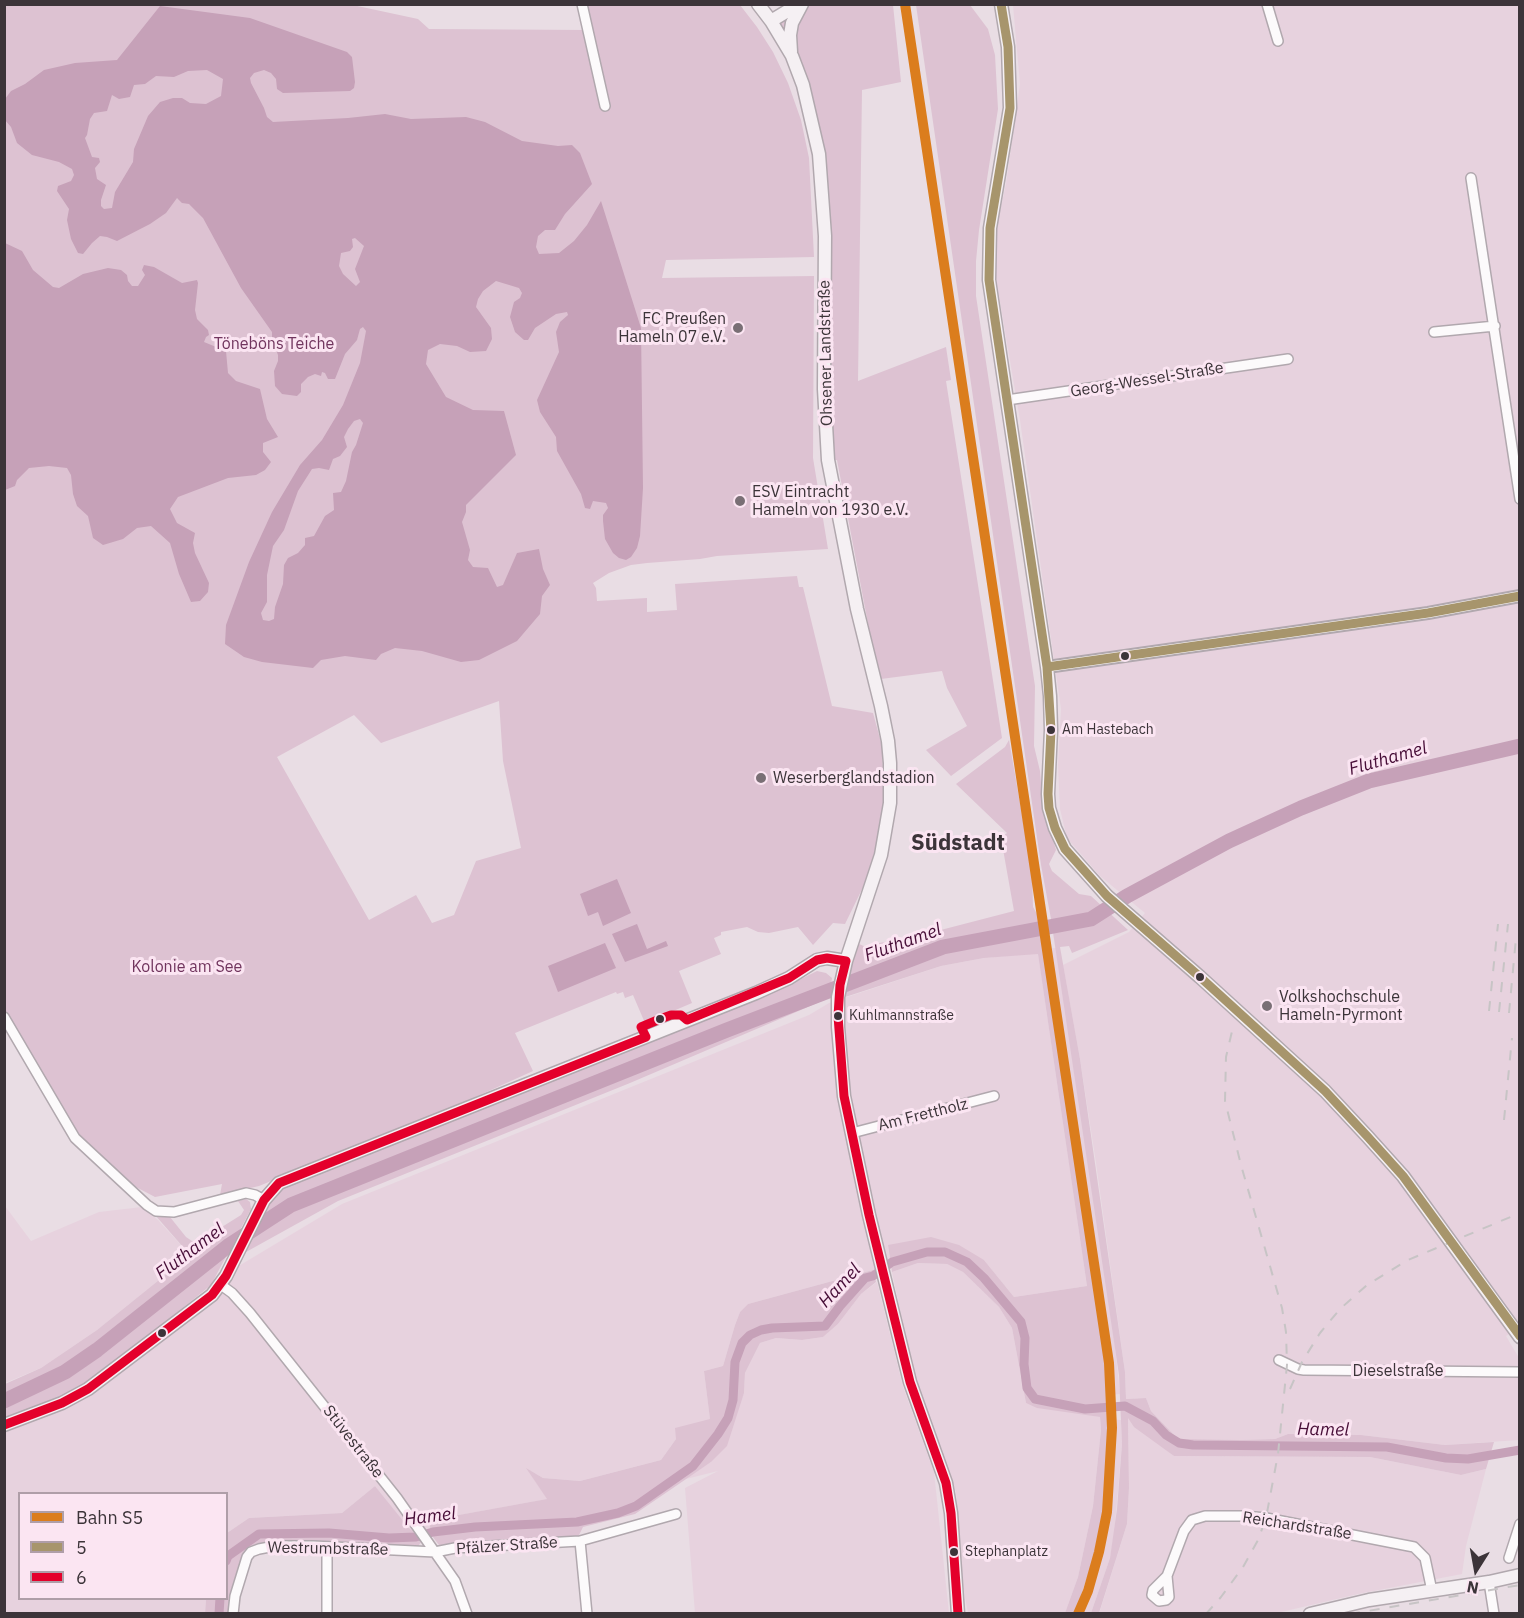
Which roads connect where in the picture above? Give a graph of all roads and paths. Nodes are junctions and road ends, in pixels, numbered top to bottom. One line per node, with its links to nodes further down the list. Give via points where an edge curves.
1 (582, 4): 9 (street)
2 (758, 4): 6 (main road)
3 (800, 4): 6 (main road); 8 (main road, via 790,35)
4 (1001, 4): 14 (main road, via 1008,47 1010,108 990,228 988,267)
5 (1267, 4): 7 (street)
6 (771, 21): 8 (main road)
7 (1278, 41)
8 (792, 56): 18 (main road, Ohsener Landstraße, via 819,154 825,236 824,388 828,460 888,741 888,819 881,855)
9 (605, 106)
10 (1471, 177): 11 (street)
11 (1495, 326): 12 (street); 15 (street)
12 (1434, 332)
13 (1288, 359): 14 (street, Georg-Wessel-Straße)
14 (1007, 400): 17 (main road)
15 (1520, 499)
16 (1520, 596): 17 (street, via 1428,613)
17 (1047, 667): 24 (main road, via 1049,808 1065,849 1107,896 1325,1091 1367,1136 1410,1185)
18 (844, 967): 21 (main road, via 838,997 841,1060); 22 (main road, via 827,958 817,960 756,993 294,1175 279,1183)
19 (4, 1017): 22 (street, via 75,1138 147,1205 156,1211 174,1212 246,1193)
20 (994, 1096): 21 (street, Am Frettholz)
21 (852, 1133): 43 (main road, via 910,1382 946,1484)
22 (264, 1200): 23 (main road)
23 (220, 1285): 27 (main road, via 88,1389); 32 (street, Stüvestraße, via 250,1313 397,1498)
24 (1520, 1337)
25 (1279, 1360): 26 (street, Dieselstraße, via 1304,1370)
26 (1520, 1372)
27 (4, 1425)
28 (676, 1514): 30 (street, Pfälzer Straße)
29 (1520, 1524): 33 (street)
30 (580, 1541): 32 (street, Pfälzer Straße); 42 (street, Pfälzer Straße)
31 (327, 1547): 32 (street, Westrumbstraße); 39 (street, Westrumbstraße, via 275,1546 251,1552 235,1596); 40 (street)
32 (435, 1552): 41 (street, Stüvestraße, via 455,1581)
33 (1509, 1558)
34 (1520, 1575): 36 (main road)
35 (1167, 1576): 37 (street, Reichardstraße, via 1192,1520 1244,1516 1414,1547 1425,1558)
36 (1489, 1582): 37 (main road); 38 (street)
37 (1432, 1591): 44 (main road)
38 (1494, 1612)
39 (233, 1614)
40 (327, 1614)
41 (467, 1614)
42 (586, 1614)
43 (958, 1614)
44 (1310, 1614)

